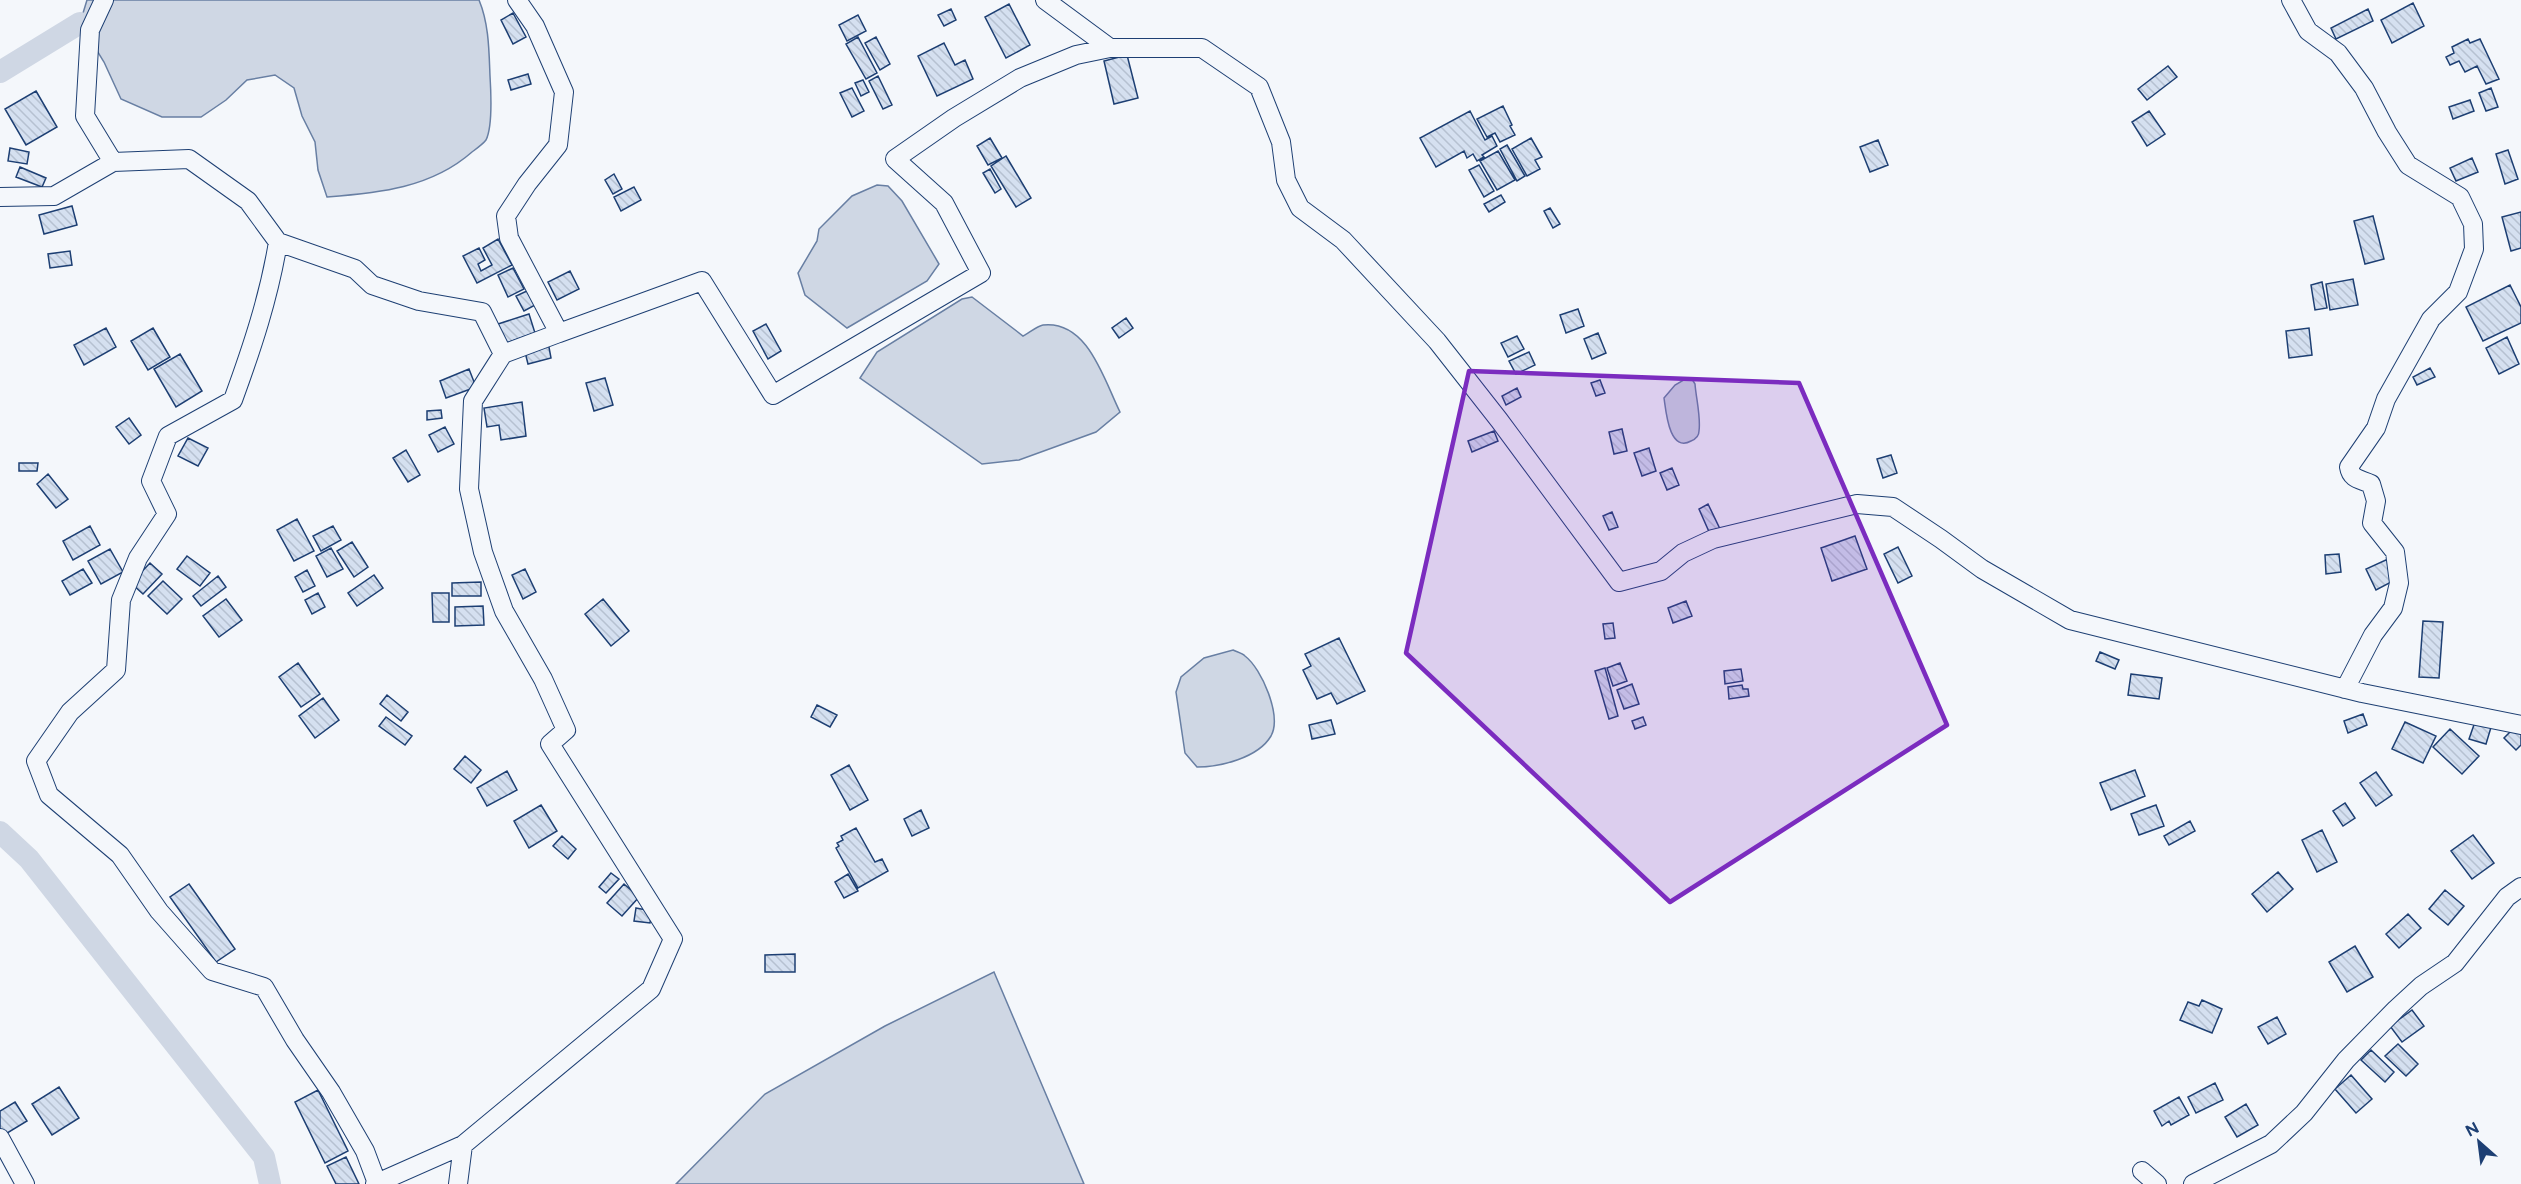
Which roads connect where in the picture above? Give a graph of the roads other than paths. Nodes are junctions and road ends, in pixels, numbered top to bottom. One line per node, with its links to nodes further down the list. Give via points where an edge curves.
1 (104, 0): 6 (street, via 90,30 85,116)
2 (517, 0): 9 (street, via 535,27 564,92 558,145 506,216 509,238)
3 (1045, 0): 5 (street)
4 (2291, 0): 11 (street, via 2308,31 2338,53 2364,88 2408,165 2460,197 2473,224 2475,249 2458,292 2431,319 2386,399 2376,428 2349,468 2355,479 2371,484 2376,501 2372,523 2395,552 2399,583 2393,608 2373,635)
5 (1110, 48): 9 (street, via 1076,55 1020,78 896,159 944,203 981,273 773,395 702,281); 11 (street, via 1202,48 1259,87 1281,142 1286,180 1300,208 1343,240 1437,341 1619,582 1661,571 1683,553 1713,539 1857,504 1893,507 1982,570 2070,620)
6 (113, 162): 7 (street, via 54,196); 8 (street, via 189,159 248,201)
7 (0, 197)
8 (278, 242): 10 (street, via 355,269 372,285 419,301 482,312); 17 (street, via 255,340 233,400 168,436 151,480 168,514 138,558 122,600 116,670 70,712 36,761 49,795 120,855 159,911 212,970 264,987 365,1151)
9 (559, 333): 10 (street)
10 (503, 354): 15 (street, via 473,401 469,489 483,552 504,611 566,730 550,744 673,939 651,989)
11 (2345, 689): 12 (street)
12 (2521, 725)
13 (2521, 887): 21 (street, via 2507,897 2455,963 2396,1009 2346,1060 2304,1113 2271,1144)
14 (0, 1138): 18 (street)
15 (463, 1145): 17 (street); 19 (street)
16 (2142, 1171): 20 (street)
17 (376, 1183)
18 (25, 1184)
19 (458, 1184)
20 (2157, 1184)
21 (2193, 1184)

